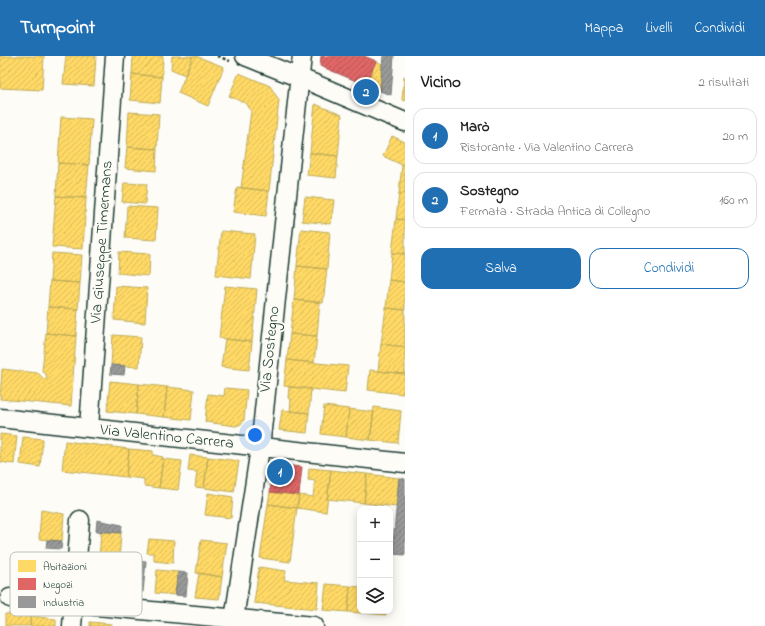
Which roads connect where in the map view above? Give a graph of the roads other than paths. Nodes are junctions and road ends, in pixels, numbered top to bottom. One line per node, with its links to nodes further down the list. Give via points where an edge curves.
1 (115, 56): 7 (street, Via Giuseppe Timermans)
2 (245, 56): 4 (street)
3 (302, 56): 4 (street, Via Sostegno)
4 (300, 78): 5 (street); 8 (street, Via Sostegno)
5 (405, 122)
6 (0, 418): 7 (street, Via Valentino Carrera)
7 (89, 428): 8 (street, Via Valentino Carrera)
8 (260, 448): 9 (street, Via Valentino Carrera); 14 (street, Via Sostegno)
9 (405, 463)
10 (80, 520): 11 (street)
11 (78, 552)
12 (142, 612): 14 (street)
13 (73, 616): 15 (street)
14 (234, 622): 16 (street)
15 (72, 626)
16 (314, 626)

